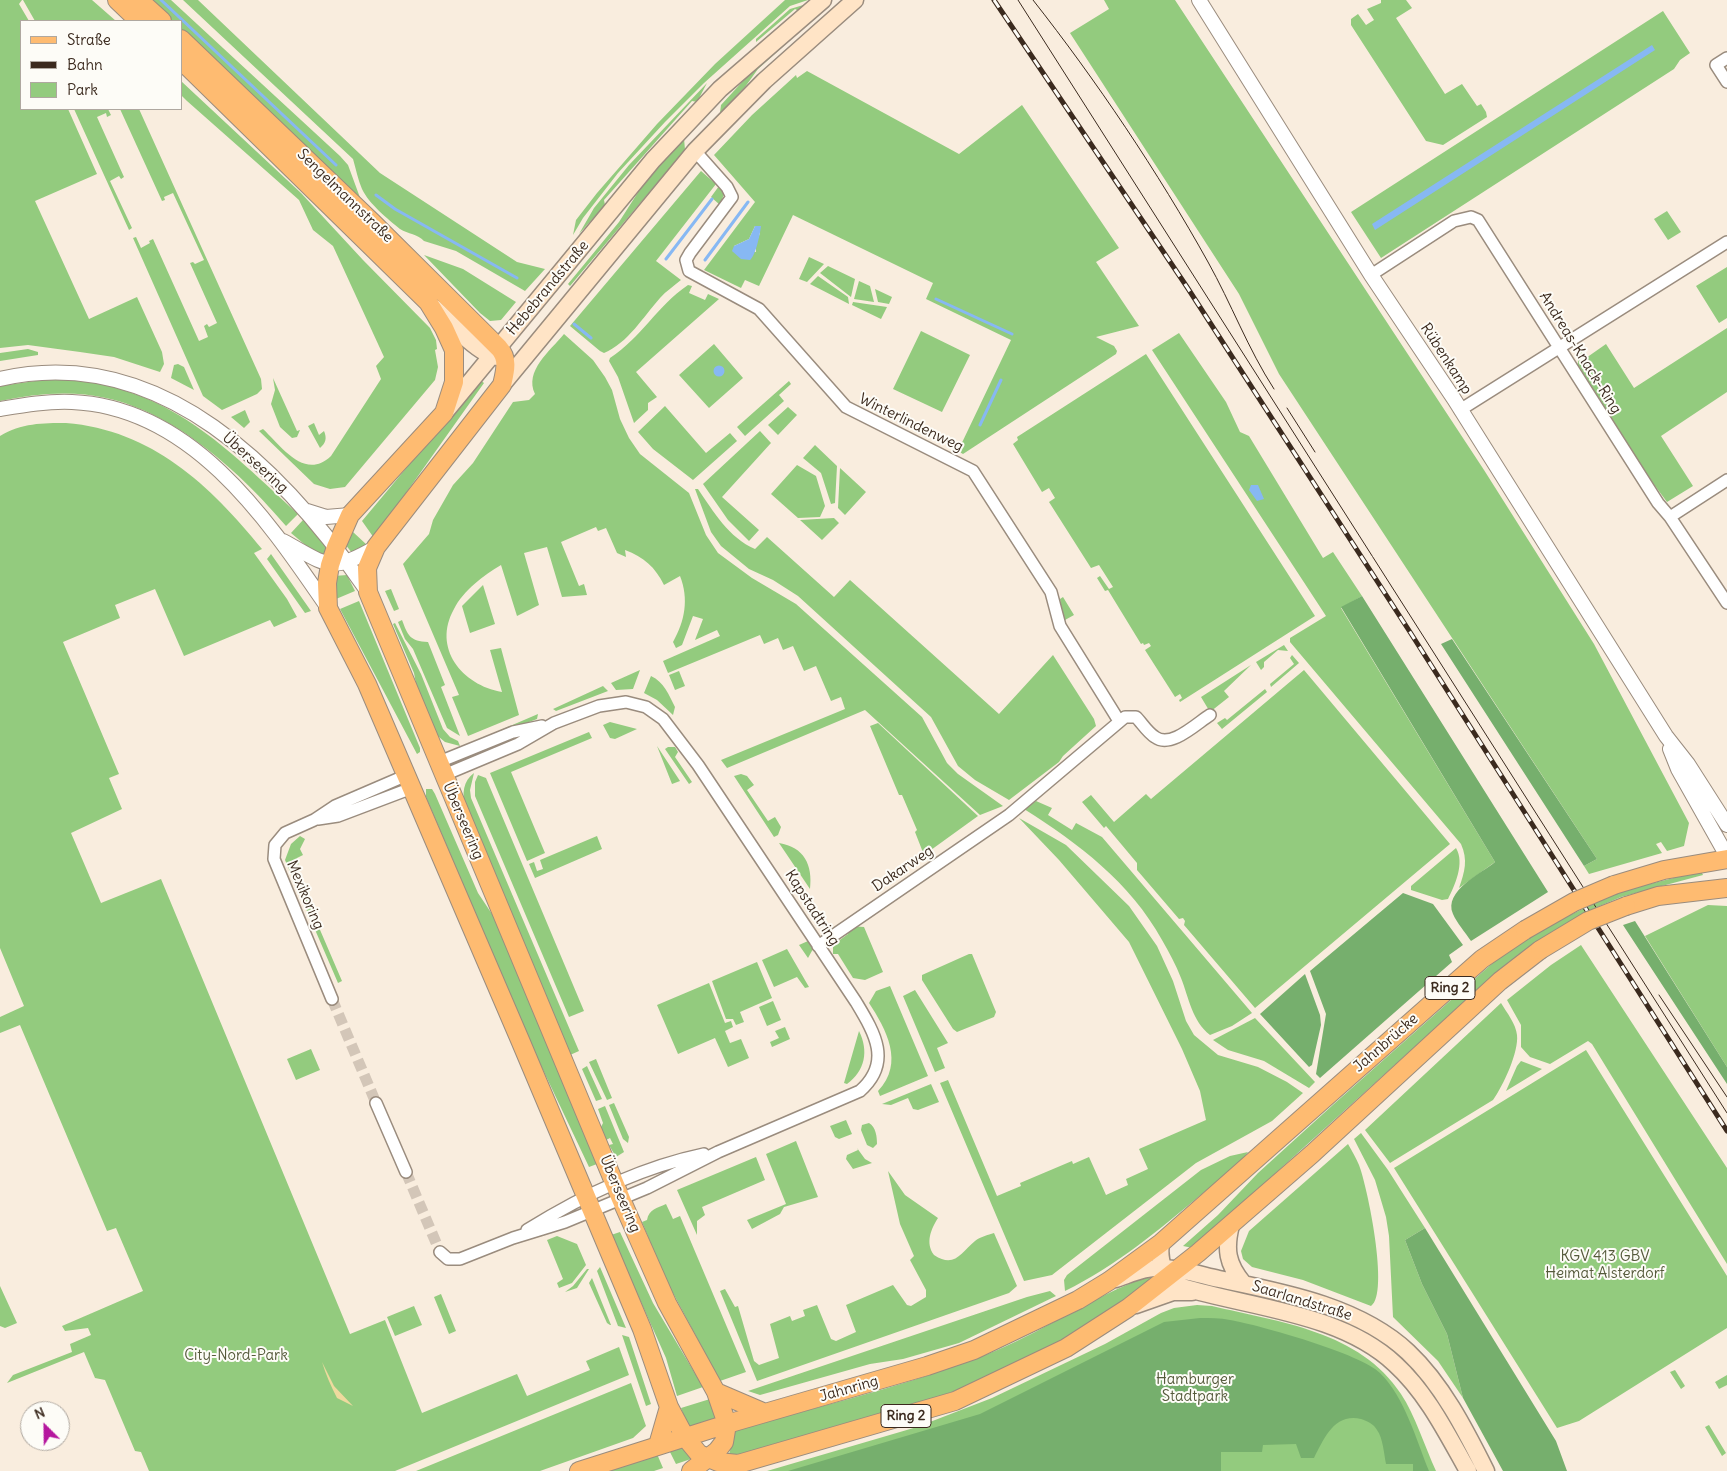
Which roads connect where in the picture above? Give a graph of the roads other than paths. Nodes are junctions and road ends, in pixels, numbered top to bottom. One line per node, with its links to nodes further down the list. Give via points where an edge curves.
1 (117, 0): 6 (main road)
2 (139, 0): 7 (main road)
3 (823, 0): 12 (main road, Hebebrandstraße)
4 (853, 0): 14 (main road, Hebebrandstraße)
5 (1199, 0): 17 (street, Rübenkamp)
6 (138, 20)
7 (161, 20)
8 (182, 41): 21 (main road, Sengelmannstraße, via 372,222)
9 (1727, 58): 11 (street, via 1716,65)
10 (182, 61): 18 (main road, Sengelmannstraße)
11 (1727, 82)
12 (709, 100): 13 (main road, Hebebrandstraße); 14 (main road, via 707,108 711,115 718,119)
13 (693, 117): 15 (main road, via 689,133); 21 (main road, Hebebrandstraße, via 653,160 512,332)
14 (726, 118): 15 (main road, Hebebrandstraße)
15 (695, 151): 19 (main road, Hebebrandstraße); 40 (street, Winterlindenweg, via 732,197 690,253 686,260 689,271 759,309 846,407 976,475 1048,588 1060,626)
16 (1727, 242): 20 (street)
17 (1371, 275): 20 (street, Andreas-Knack-Ring, via 1454,221 1471,217 1478,220); 25 (street, Rübenkamp)
18 (428, 302): 21 (main road, Sengelmannstraße); 26 (main road, Sengelmannstraße, via 454,350 454,382)
19 (528, 348): 21 (main road); 23 (main road, Hebebrandstraße)
20 (1559, 349): 25 (street); 30 (street, Andreas-Knack-Ring)
21 (498, 354): 23 (main road, via 505,370); 26 (main road, Hebebrandstraße)
22 (0, 379): 28 (street, Überseering, via 41,372 95,375 158,394 209,422)
23 (502, 385): 33 (main road, Hebebrandstraße)
24 (0, 409): 31 (street, Überseering, via 37,402 73,402 104,406 136,417 168,432 226,476)
25 (1460, 410): 41 (street, Rübenkamp)
26 (444, 413): 29 (main road, Hebebrandstraße)
27 (1727, 480): 30 (street)
28 (308, 511): 29 (street, via 326,517); 32 (street, Überseering)
29 (350, 515): 32 (main road, Hebebrandstraße)
30 (1670, 517): 37 (street, Andreas-Knack-Ring)
31 (280, 539): 35 (street); 38 (street, Überseering)
32 (336, 547): 34 (street, Überseering); 35 (main road, Hebebrandstraße)
33 (376, 547): 34 (street); 36 (main road, Hebebrandstraße, via 367,568)
34 (348, 563): 35 (street); 36 (street, Überseering)
35 (330, 565): 38 (main road, Hebebrandstraße)
36 (368, 592): 42 (main road, Überseering)
37 (1727, 603)
38 (328, 608): 43 (main road, Überseering, via 367,684)
39 (1210, 715): 40 (street, via 1164,741 1154,737 1133,716)
40 (1119, 722): 47 (street, Dakarweg, via 1004,818)
41 (1666, 736): 44 (street, Rübenkamp); 45 (street, Rübenkamp, via 1678,769)
42 (442, 769): 47 (street, Kapstadtring, via 513,732 554,723 599,706 626,702 646,707 663,719 740,827); 51 (main road, Überseering)
43 (409, 781): 48 (street, Mexikoring, via 338,816 314,820 281,836 275,845 273,856); 52 (main road, Überseering)
44 (1727, 825)
45 (1727, 858): 54 (main road, Jahnbrücke / Ring 2, bridge, via 1664,870 1614,885 1574,902 1482,959)
46 (1727, 888): 53 (main road, Jahnbrücke / Ring 2, bridge, via 1658,896 1626,906 1588,921 1540,950 1500,982)
47 (818, 946): 51 (street, Kapstadtring, via 874,1031 878,1056 874,1072 860,1091)
48 (332, 998)
49 (376, 1103): 50 (street)
50 (406, 1172)
51 (618, 1192): 52 (street, Kapstadtring); 61 (main road, Überseering, via 667,1303)
52 (590, 1204): 55 (street, via 560,1209 513,1238 454,1260); 62 (main road, Überseering, via 642,1329)
53 (1231, 1225): 56 (main road, Jahnbrücke / Ring 2); 58 (main road, via 1227,1256)
54 (1161, 1242): 56 (main road, via 1160,1260); 57 (main road, Jahnbrücke / Ring 2)
55 (440, 1252)
56 (1169, 1271): 57 (main road, Saarlandstraße, via 1141,1270); 58 (main road, Saarlandstraße); 59 (main road, Saarlandstraße, via 1182,1287); 60 (main road, Jahnbrücke / Ring 2)
57 (1109, 1281): 63 (main road, Jahnring / Ring 2, via 1030,1325 974,1350)
58 (1242, 1284): 71 (main road, Saarlandstraße, via 1351,1314 1396,1342 1429,1374)
59 (1199, 1292): 60 (main road, via 1173,1292); 70 (main road, Saarlandstraße, via 1318,1322 1345,1331 1374,1347 1412,1382)
60 (1128, 1308): 67 (main road, Ring 2, via 1066,1348 955,1400 738,1464)
61 (716, 1392): 63 (main road); 64 (main road, Überseering)
62 (669, 1407): 65 (main road, Überseering); 66 (main road)
63 (765, 1413): 64 (main road, Jahnring / Ring 2)
64 (727, 1424): 65 (main road, Jahnring / Ring 2); 67 (main road, via 724,1442)
65 (685, 1437): 66 (main road, Jahnring / Ring 2); 67 (main road, Überseering)
66 (658, 1445): 68 (main road, Jahnring / Ring 2)
67 (711, 1465): 69 (main road)
68 (579, 1471)
69 (692, 1471)
70 (1468, 1471)
71 (1486, 1471)

